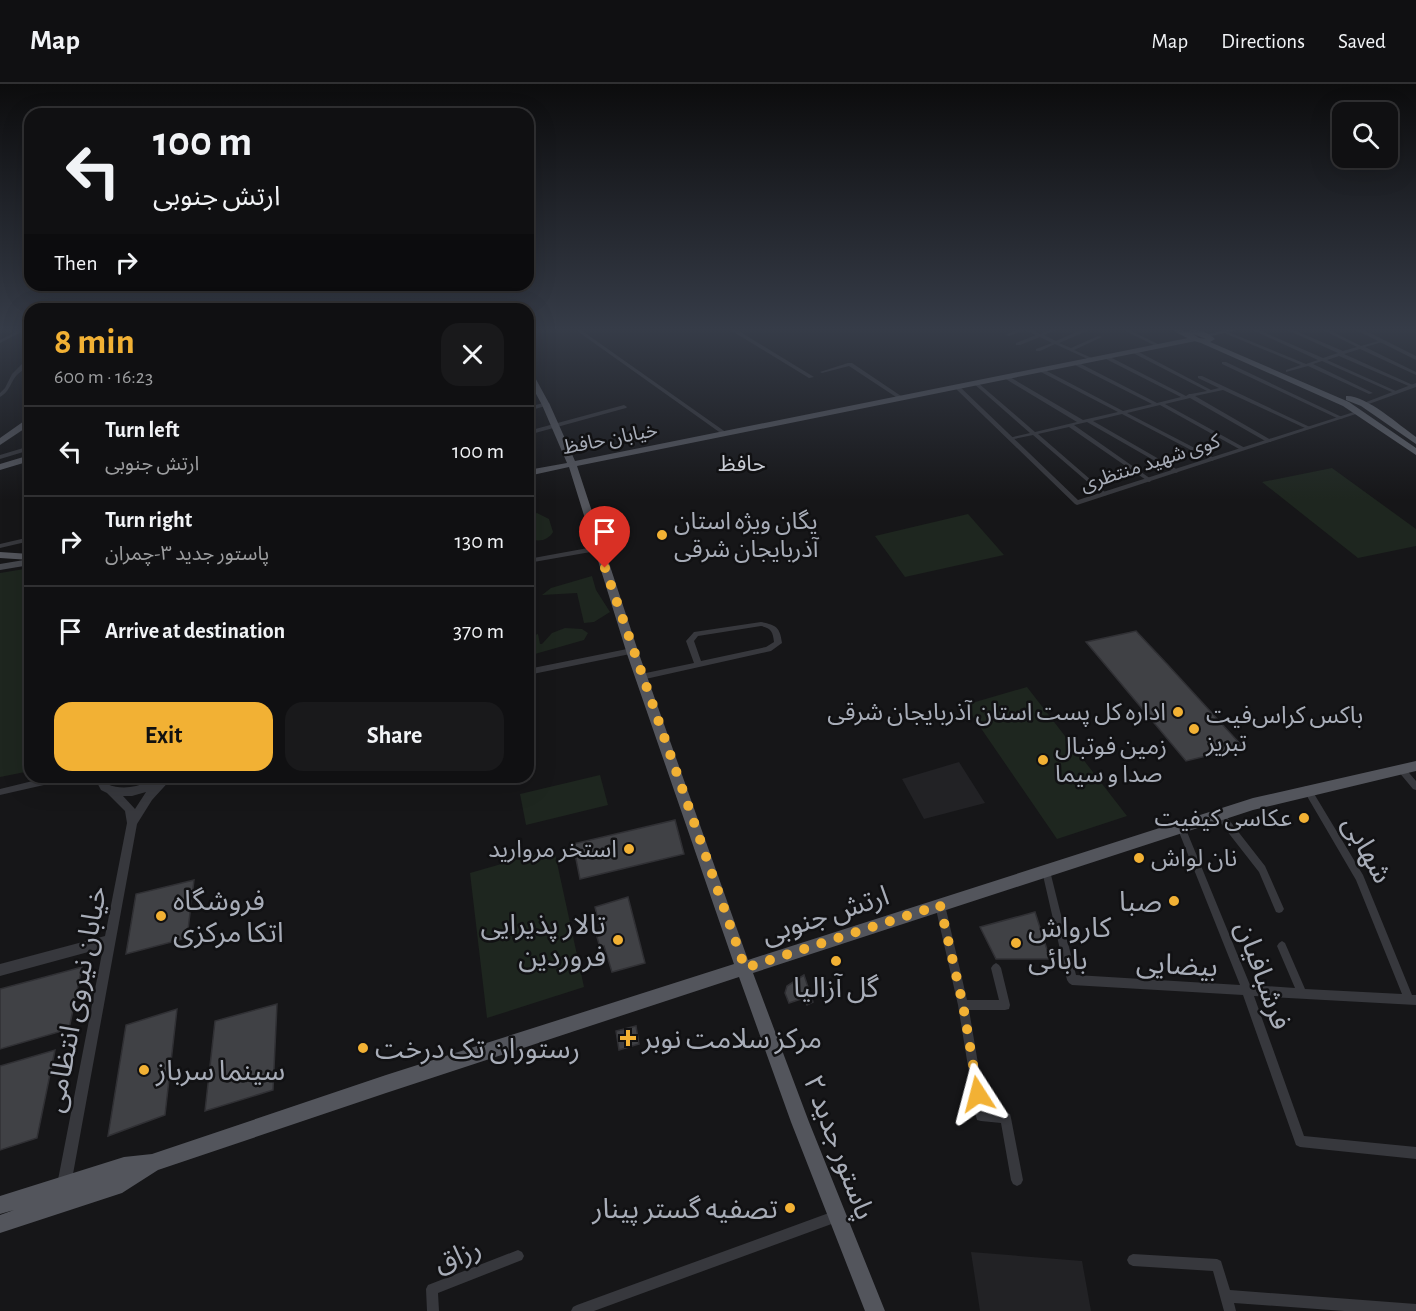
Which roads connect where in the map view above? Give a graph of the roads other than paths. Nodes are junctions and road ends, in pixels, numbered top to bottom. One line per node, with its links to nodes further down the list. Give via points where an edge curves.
1 (536, 385): 25 (main road, پاستور جدید ۲)
2 (656, 385): 39 (street)
3 (882, 385): 24 (street)
4 (961, 385): 17 (main road, خیابان حافظ)
5 (978, 385): 40 (street)
6 (1021, 385): 32 (street)
7 (1070, 385): 30 (street)
8 (1120, 385): 26 (street)
9 (1165, 385): 23 (street)
10 (1200, 385): 20 (street)
11 (1218, 385): 19 (street)
12 (1271, 385): 31 (street)
13 (1312, 385): 29 (highway)
14 (1317, 385): 29 (highway)
15 (1353, 385): 22 (street)
16 (1381, 385): 21 (street)
17 (956, 386): 24 (main road, خیابان حافظ); 42 (street, کوی شهید منتظری)
18 (1414, 386): 21 (street, کوی شهید منتظری)
19 (1224, 388): 20 (street); 37 (street)
20 (1209, 390): 23 (street)
21 (1396, 392): 29 (street, کوی شهید منتظری)
22 (1371, 393)
23 (1187, 396): 26 (street); 43 (street)
24 (901, 398): 39 (main road, خیابان حافظ)
25 (547, 404): 27 (street); 36 (main road, پاستور جدید ۲)
26 (1158, 404): 30 (street); 46 (street)
27 (534, 407)
28 (624, 407): 36 (street)
29 (1362, 408): 31 (street, کوی شهید منتظری); 44 (highway); 48 (highway)
30 (1124, 413): 32 (street); 50 (street)
31 (1341, 418): 37 (street, کوی شهید منتظری)
32 (1086, 421): 35 (street); 54 (street)
33 (24, 422): 41 (main road)
34 (24, 424): 45 (main road)
35 (1070, 425): 40 (street); 56 (street)
36 (557, 426): 38 (street); 52 (main road, پاستور جدید ۲)
37 (1309, 428): 43 (street, کوی شهید منتظری)
38 (534, 432)
39 (724, 433): 52 (main road, خیابان حافظ)
40 (1036, 434): 42 (street); 57 (street)
41 (0, 436)
42 (1011, 439): 57 (street, کوی شهید منتظری, via 1077,503)
43 (1269, 441): 46 (street, کوی شهید منتظری)
44 (1416, 441)
45 (0, 442)
46 (1243, 449): 50 (street, کوی شهید منتظری)
47 (24, 450): 49 (street)
48 (1416, 452)
49 (0, 457)
50 (1212, 459): 54 (street, کوی شهید منتظری)
51 (24, 460): 53 (main road)
52 (573, 464): 55 (main road, خیابان حافظ); 60 (main road, پاستور جدید ۲)
53 (0, 466)
54 (1176, 471): 56 (street, کوی شهید منتظری)
55 (534, 472)
56 (1149, 480): 57 (street, کوی شهید منتظری)
57 (1104, 494)
58 (24, 540): 59 (street)
59 (0, 546)
60 (599, 548): 63 (street); 66 (main road, پاستور جدید ۲)
61 (0, 555): 62 (main road)
62 (24, 557)
63 (534, 560)
64 (24, 563): 65 (main road)
65 (0, 567)
66 (632, 651): 68 (street); 69 (main road, پاستور جدید ۲)
67 (699, 665): 67 (street, via 771,648 778,643 778,635 771,626 761,624 696,634 690,641); 69 (street)
68 (534, 671)
69 (642, 677): 87 (main road, پاستور جدید ۲)
70 (1408, 767): 75 (street); 76 (main road, ارتش جنوبی)
71 (38, 783): 77 (street)
72 (103, 783): 78 (street)
73 (154, 783): 78 (street, via 135,792)
74 (161, 783): 80 (street, خیابان نیروی انتظامی)
75 (1416, 787)
76 (1307, 789): 79 (main road, ارتش جنوبی); 92 (street, شهابی, via 1360,878)
77 (0, 792)
78 (112, 792): 80 (street, via 130,809)
79 (1219, 814): 81 (main road, ارتش جنوبی); 84 (street, via 1262,868)
80 (132, 823): 85 (street, خیابان نیروی انتظامی)
81 (1181, 827): 82 (main road, ارتش جنوبی); 90 (street, فرشبافیان)
82 (1046, 871): 83 (main road, ارتش جنوبی); 90 (street, بیضایی, via 1072,980)
83 (940, 905): 87 (main road, ارتش جنوبی); 93 (street)
84 (1279, 909)
85 (111, 940): 89 (street); 97 (street, خیابان نیروی انتظامی)
86 (1282, 946): 91 (street)
87 (745, 968): 95 (main road, ارتش جنوبی); 99 (main road, پاستور جدید ۲)
88 (996, 968): 93 (street, via 1005,1005)
89 (0, 970)
90 (1247, 991): 91 (street, بیضایی); 94 (street, فرشبافیان, via 1300,1141)
91 (1302, 994): 92 (street, بیضایی)
92 (1412, 1000)
93 (963, 1005): 96 (street, via 981,1116 1006,1118)
94 (1416, 1153)
95 (152, 1163): 97 (main road, ارتش جنوبی, via 124,1166); 100 (main road, ارتش جنوبی, via 122,1184)
96 (1017, 1180)
97 (64, 1185): 98 (main road, ارتش جنوبی)
98 (0, 1205)
99 (837, 1216): 106 (street); 107 (main road, پاستور جدید ۲)
100 (0, 1224)
101 (518, 1256): 105 (street, رزاق, via 432,1289)
102 (1133, 1260): 103 (street, via 1217,1265)
103 (1226, 1296): 104 (street); 108 (street)
104 (1416, 1310)
105 (433, 1311)
106 (577, 1311)
107 (875, 1311)
108 (1230, 1311)

